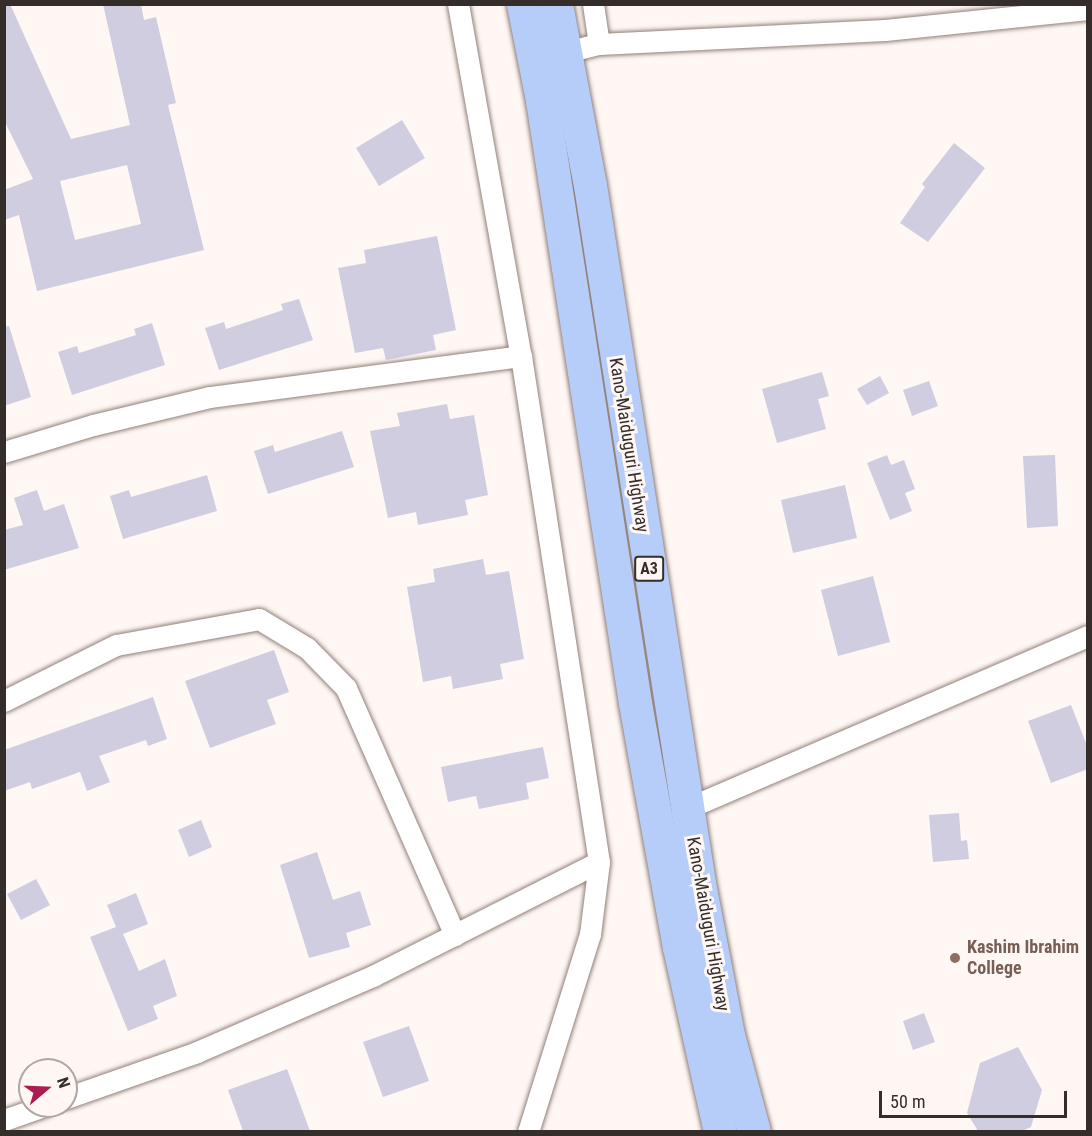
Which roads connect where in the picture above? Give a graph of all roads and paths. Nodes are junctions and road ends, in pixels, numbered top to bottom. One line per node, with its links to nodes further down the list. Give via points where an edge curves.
1 (458, 4): 8 (street)
2 (523, 4): 17 (highway, Kano-Maiduguri Highway / A3, via 542,100 635,703 679,947)
3 (556, 4): 7 (highway, Kano-Maiduguri Highway / A3)
4 (593, 4): 6 (street)
5 (1088, 9): 6 (street, via 885,30)
6 (599, 44): 7 (street)
7 (566, 52): 12 (highway, Kano-Maiduguri Highway / A3)
8 (521, 356): 9 (street, via 210,397 93,425); 13 (street)
9 (4, 452)
10 (1088, 636): 12 (street)
11 (4, 701): 14 (street, via 116,645 259,619 307,648 346,688)
12 (688, 808): 18 (highway, Kano-Maiduguri Highway / A3, via 726,1025)
13 (599, 862): 14 (street); 16 (street, via 590,934)
14 (454, 935): 15 (street, via 373,976 197,1052)
15 (78, 1094)
16 (528, 1131)
17 (720, 1131)
18 (754, 1131)

